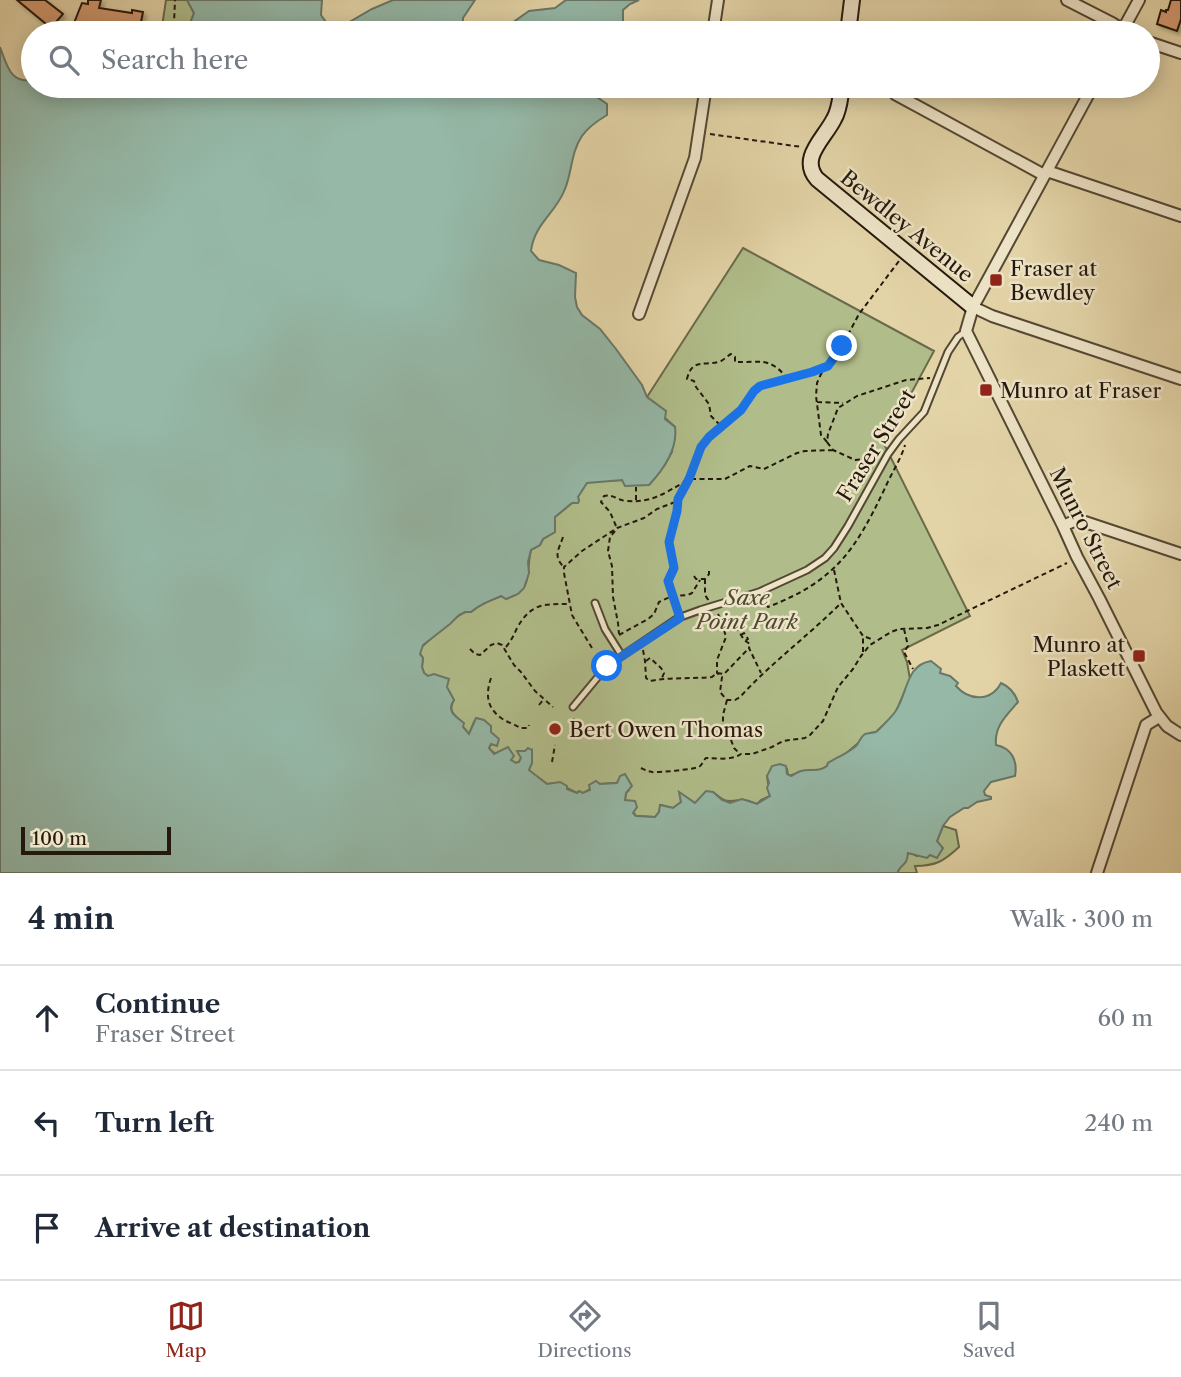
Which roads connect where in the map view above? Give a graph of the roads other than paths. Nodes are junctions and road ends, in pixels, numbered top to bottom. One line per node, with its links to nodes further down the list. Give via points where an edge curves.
1 (718, 0): 5 (street)
2 (852, 0): 6 (street)
3 (1067, 0): 7 (street)
4 (1139, 0): 8 (street)
5 (715, 21)
6 (849, 21)
7 (1104, 21)
8 (1129, 21)
9 (1160, 46): 10 (street)
10 (1181, 53)
11 (704, 98): 18 (street, via 695,158)
12 (840, 98): 17 (street, Bewdley Avenue, via 838,111 810,159 817,180)
13 (903, 98): 15 (street)
14 (1087, 98): 15 (street, Fraser Street)
15 (1046, 173): 16 (street); 17 (street, Fraser Street)
16 (1181, 216)
17 (974, 307): 19 (street, Fraser Street); 20 (street, Bewdley Avenue)
18 (639, 314)
19 (966, 331): 21 (street, Munro Street); 24 (lane, Fraser Street, via 953,345 924,412 899,439 825,558 759,592 680,618)
20 (1181, 379)
21 (1063, 526): 22 (street, via 1085,522); 26 (street, Munro Street)
22 (1181, 554)
23 (595, 603): 24 (lane)
24 (622, 656): 25 (lane, Fraser Street, via 607,666)
25 (573, 707)
26 (1159, 717): 27 (street, Munro Street); 28 (street, via 1146,725)
27 (1181, 734)
28 (1097, 873)

